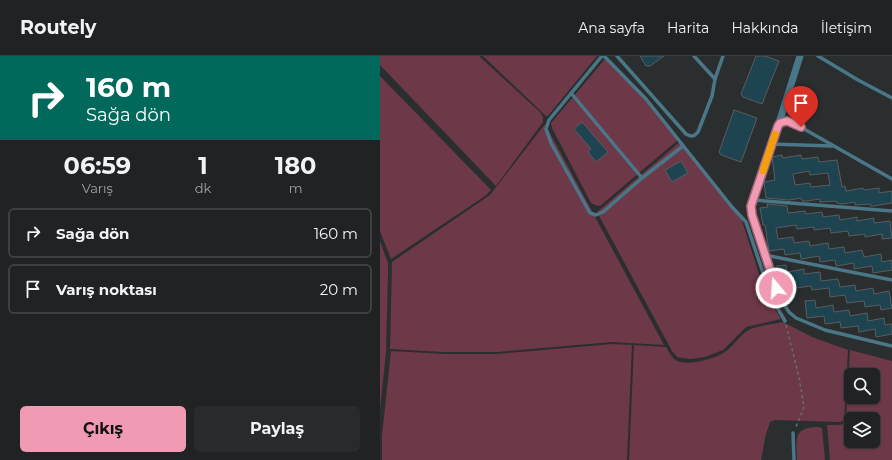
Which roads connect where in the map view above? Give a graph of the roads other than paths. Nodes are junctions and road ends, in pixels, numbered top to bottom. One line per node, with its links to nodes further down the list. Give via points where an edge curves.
1 (603, 56): 8 (lane); 12 (lane, via 646,99)
2 (617, 56): 7 (lane, via 689,136 695,136 698,132 712,96)
3 (694, 56): 7 (lane)
4 (724, 56): 7 (lane)
5 (800, 56): 10 (street)
6 (818, 56): 9 (lane)
7 (715, 78)
8 (571, 93): 14 (lane); 14 (lane, via 549,120 546,129 551,143 590,213 596,215 603,212)
9 (892, 98)
10 (778, 126): 11 (lane); 13 (lane, via 790,121)
11 (771, 144): 13 (lane); 16 (lane)
12 (683, 146): 14 (lane); 20 (lane, via 746,222 771,297)
13 (833, 146): 15 (lane)
14 (642, 178)
15 (892, 179)
16 (754, 200): 17 (lane); 18 (lane, via 751,206 752,215)
17 (892, 211)
18 (765, 255): 19 (lane); 21 (lane, via 781,300 796,318 825,330)
19 (892, 280)
20 (785, 321)
21 (892, 346)
22 (793, 433): 23 (lane)
23 (794, 460)

